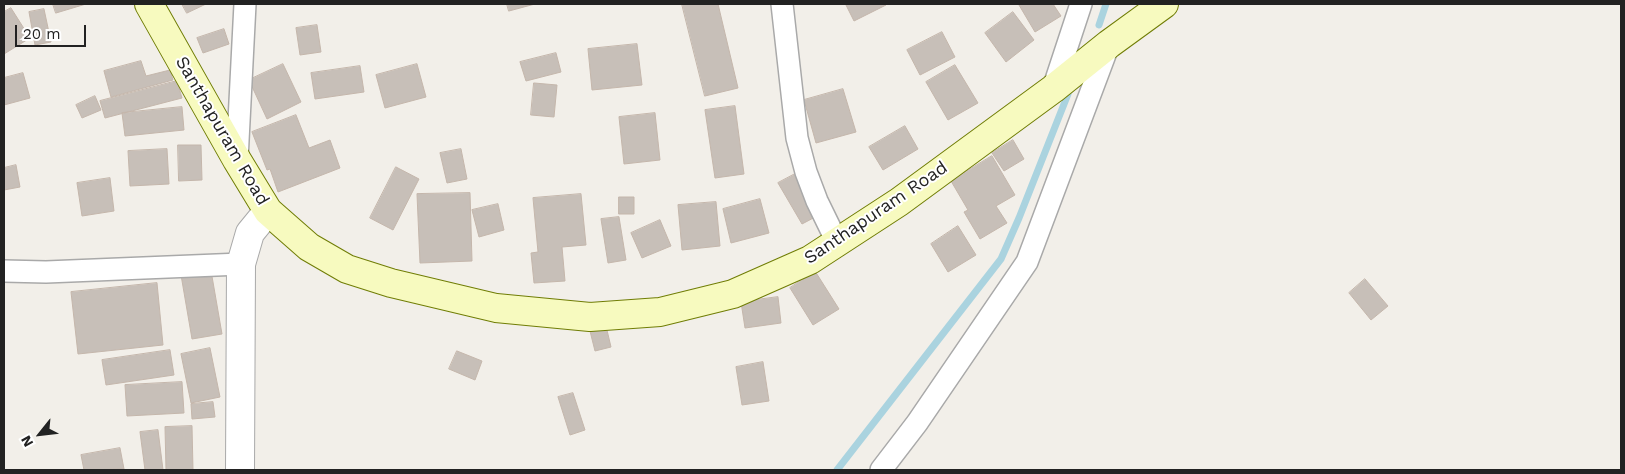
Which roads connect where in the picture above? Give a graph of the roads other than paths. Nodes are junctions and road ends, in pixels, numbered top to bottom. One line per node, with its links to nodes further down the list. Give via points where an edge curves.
1 (149, 4): 8 (main road, Santhapuram Road)
2 (245, 4): 8 (street)
3 (782, 4): 10 (street, via 797,138 814,194)
4 (1081, 4): 7 (street)
5 (1164, 4): 6 (main road, Santhapuram Road)
6 (1109, 44): 7 (main road, Santhapuram Road); 14 (street, via 1027,262 917,423)
7 (1053, 89): 10 (main road, Santhapuram Road, via 899,202)
8 (237, 160): 9 (main road, Santhapuram Road)
9 (268, 211): 10 (main road, Santhapuram Road, via 310,247 347,269 496,308 590,317 660,312 733,294 810,260); 11 (street, via 250,233)
10 (837, 242)
11 (241, 264): 12 (street); 13 (street)
12 (4, 271)
13 (240, 470)
14 (880, 470)

